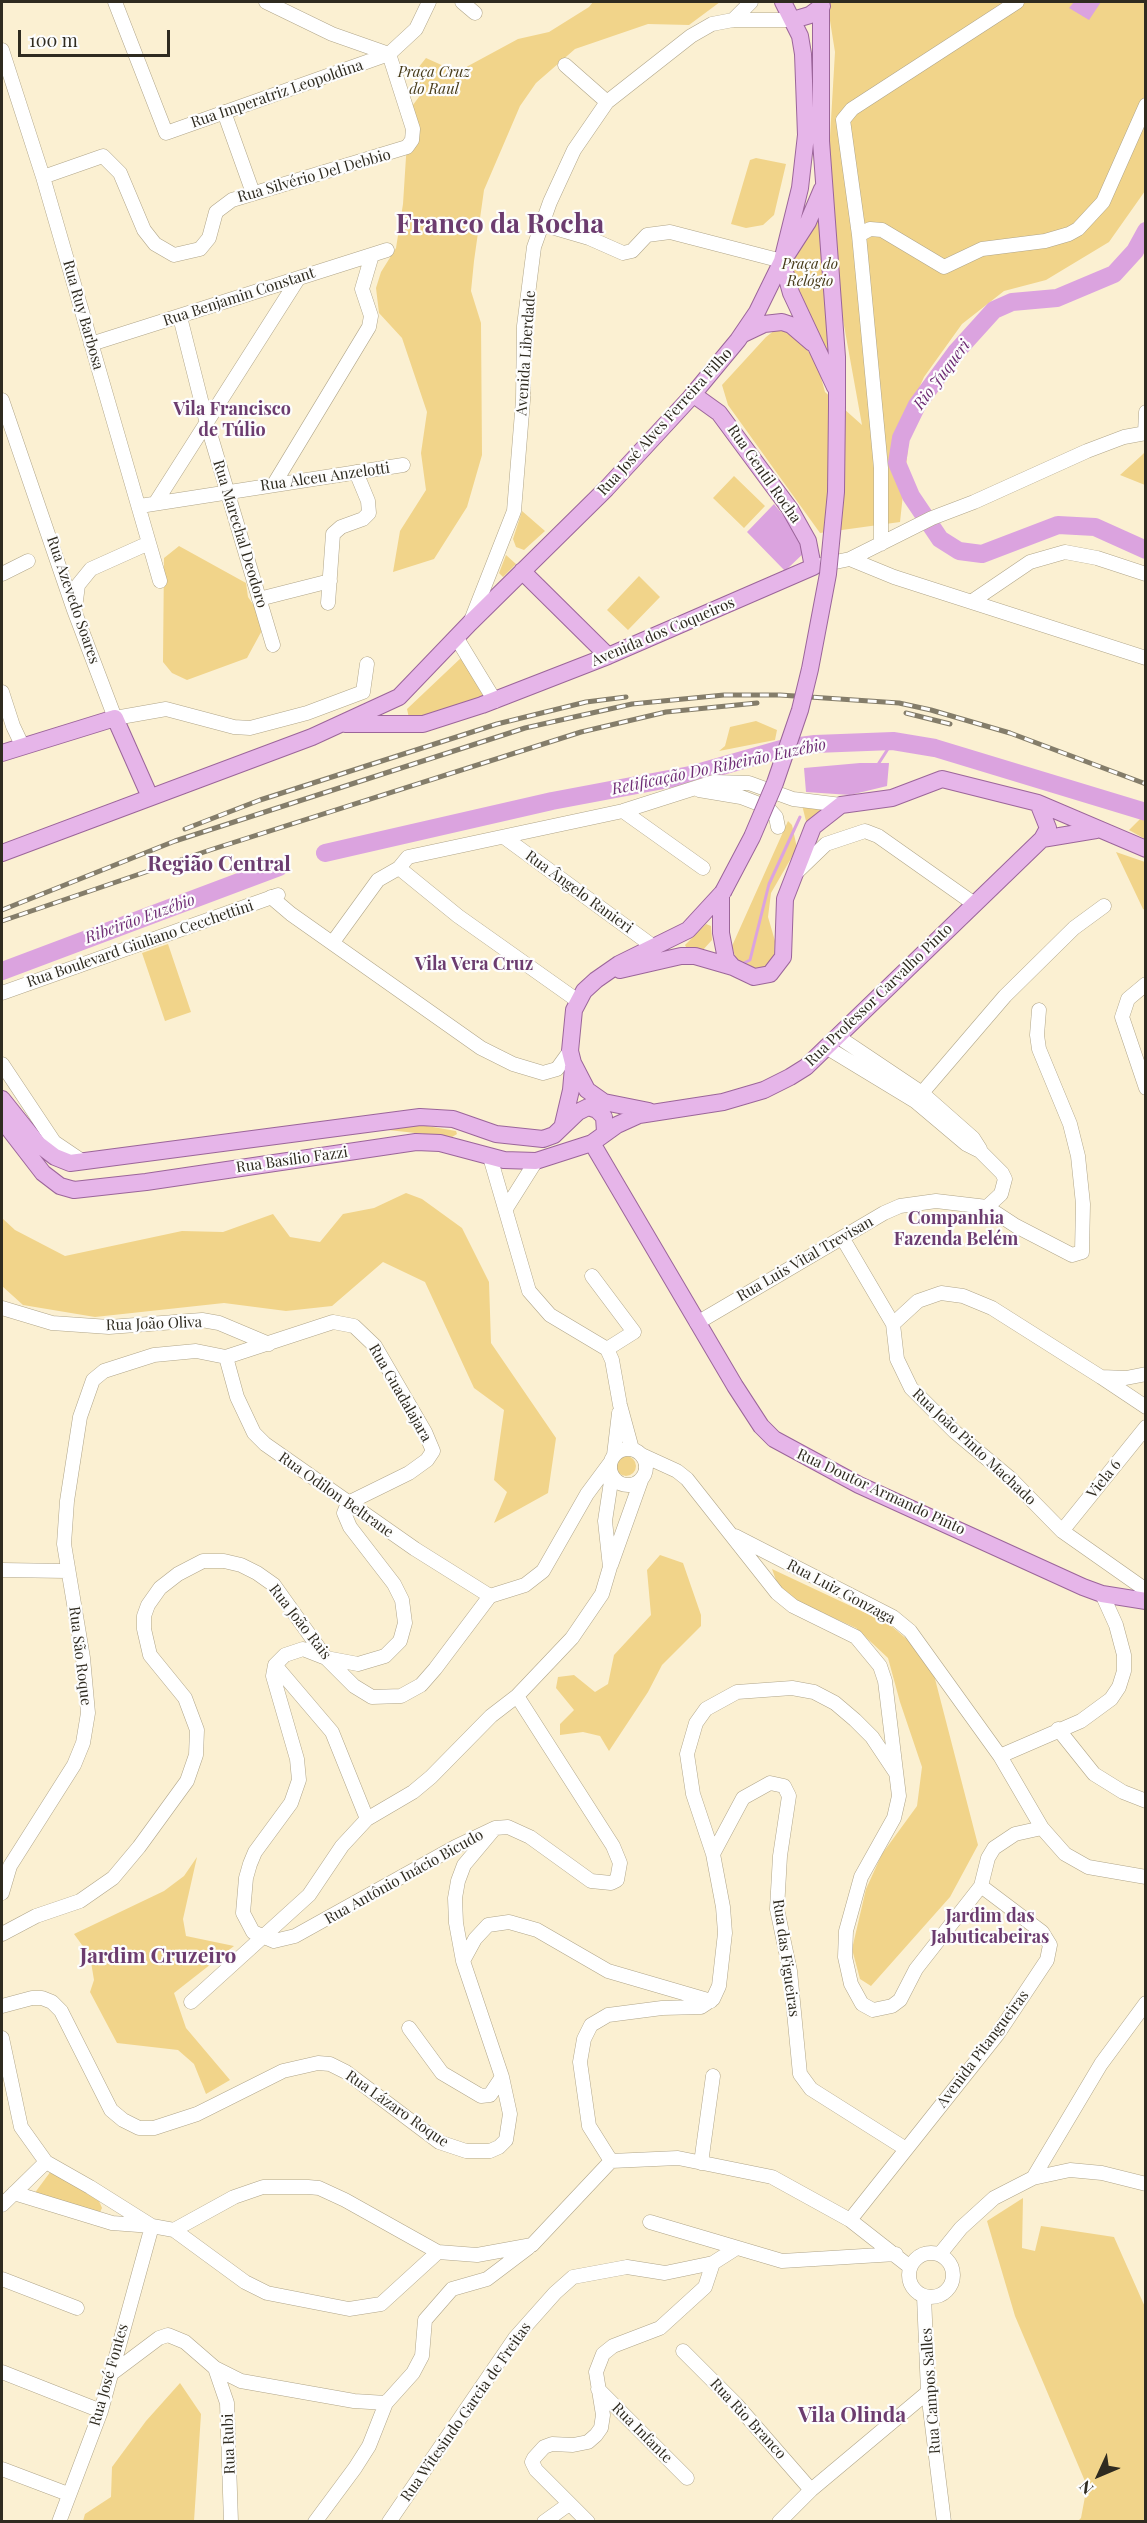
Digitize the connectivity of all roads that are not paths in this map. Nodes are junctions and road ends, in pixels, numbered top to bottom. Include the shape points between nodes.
1 (115, 2) edge
2 (266, 2) edge
3 (429, 2) edge
4 (462, 2) edge
5 (751, 2) edge
6 (783, 2) edge
7 (1017, 2) edge
8 (822, 4) edge
9 (285, 7) edge
10 (475, 13) dead end
11 (733, 20) junction
12 (793, 20) junction
13 (2, 50) edge
14 (388, 54) junction
15 (565, 65) dead end
16 (607, 102) junction
17 (1146, 105) edge
18 (224, 112) junction
19 (43, 177) junction
20 (823, 183) junction
21 (253, 193) junction
22 (541, 224) junction
23 (859, 235) junction
24 (387, 250) dead end
25 (372, 255) junction
26 (782, 261) junction
27 (298, 279) junction
28 (180, 317) junction
29 (742, 335) junction
30 (91, 344) junction
31 (816, 346) junction
32 (694, 395) junction
33 (837, 399) junction
34 (2, 400) edge
35 (1146, 412) edge
36 (206, 420) junction
37 (1145, 433) edge
38 (403, 465) dead end
39 (356, 472) junction
40 (274, 484) junction
41 (227, 491) junction
42 (156, 502) junction
43 (140, 506) junction
44 (149, 543) junction
45 (881, 544) junction
46 (850, 559) junction
47 (28, 561) dead end
48 (813, 567) junction
49 (522, 571) junction
50 (2, 574) edge
51 (1146, 574) edge
52 (160, 581) dead end
53 (330, 581) junction
54 (259, 599) junction
55 (971, 602) junction
56 (328, 603) dead end
57 (74, 610) junction
58 (470, 623) junction
59 (456, 637) junction
60 (273, 645) dead end
61 (608, 656) junction
62 (1146, 658) edge
63 (367, 664) dead end
64 (2, 692) edge
65 (393, 701) junction
66 (495, 701) junction
67 (115, 718) junction
68 (342, 724) junction
69 (405, 725) junction
70 (22, 745) junction
71 (2, 753) edge
72 (687, 790) junction
73 (150, 797) junction
74 (1038, 803) junction
75 (841, 805) junction
76 (623, 811) junction
77 (778, 827) dead end
78 (1096, 830) junction
79 (504, 837) junction
80 (1042, 839) junction
81 (1146, 849) edge
82 (2, 853) edge
83 (399, 868) junction
84 (703, 868) dead end
85 (795, 874) junction
86 (722, 894) junction
87 (973, 903) junction
88 (1104, 906) dead end
89 (333, 942) junction
90 (654, 947) junction
91 (733, 968) junction
92 (607, 972) junction
93 (1146, 984) edge
94 (2, 993) edge
95 (578, 1000) junction
96 (1040, 1010) dead end
97 (832, 1042) junction
98 (572, 1057) junction
99 (2, 1064) edge
100 (1146, 1088) edge
101 (918, 1097) junction
102 (2, 1099) edge
103 (652, 1112) junction
104 (2, 1120) edge
105 (563, 1125) junction
106 (475, 1126) junction
107 (496, 1134) junction
108 (598, 1138) junction
109 (469, 1150) junction
110 (138, 1154) junction
111 (490, 1157) junction
112 (109, 1159) junction
113 (536, 1161) junction
114 (84, 1162) junction
115 (146, 1182) junction
116 (119, 1186) junction
117 (507, 1207) junction
118 (987, 1207) junction
119 (843, 1239) junction
120 (592, 1276) dead end
121 (2, 1308) edge
122 (697, 1323) junction
123 (893, 1324) junction
124 (269, 1344) junction
125 (607, 1349) junction
126 (226, 1357) junction
127 (1146, 1374) edge
128 (1101, 1377) junction
129 (620, 1405) junction
130 (1146, 1407) edge
131 (1146, 1427) edge
132 (637, 1452) junction
133 (612, 1465) junction
134 (672, 1468) junction
135 (643, 1477) junction
136 (348, 1503) junction
137 (1062, 1531) junction
138 (730, 1533) junction
139 (610, 1567) junction
140 (2, 1570) edge
141 (67, 1571) junction
142 (1146, 1590) edge
143 (1102, 1594) junction
144 (490, 1596) junction
145 (1146, 1601) edge
146 (326, 1658) junction
147 (275, 1665) junction
148 (516, 1696) junction
149 (1058, 1730) junction
150 (1000, 1756) junction
151 (896, 1773) junction
152 (1146, 1801) edge
153 (367, 1819) junction
154 (495, 1828) junction
155 (1042, 1828) junction
156 (713, 1854) junction
157 (1146, 1877) edge
158 (981, 1886) junction
159 (2, 1893) edge
160 (2, 1934) edge
161 (260, 1937) junction
162 (463, 1960) junction
163 (711, 2001) junction
164 (191, 2002) dead end
165 (1146, 2003) edge
166 (2, 2006) edge
167 (1139, 2025) edge
168 (409, 2028) dead end
169 (2, 2048) edge
170 (713, 2076) dead end
171 (502, 2077) junction
172 (906, 2149) junction
173 (611, 2161) junction
174 (46, 2163) junction
175 (701, 2163) junction
176 (1033, 2178) junction
177 (1146, 2184) edge
178 (14, 2193) junction
179 (2, 2205) edge
180 (850, 2220) junction
181 (650, 2222) dead end
182 (152, 2226) junction
183 (174, 2230) junction
184 (532, 2245) junction
185 (735, 2249) junction
186 (438, 2252) junction
187 (896, 2254) junction
188 (940, 2254) junction
189 (713, 2264) junction
190 (910, 2267) junction
191 (2, 2278) edge
192 (924, 2296) junction
193 (77, 2308) dead end
194 (683, 2351) dead end
195 (215, 2368) junction
196 (2, 2372) edge
197 (111, 2374) junction
198 (596, 2387) junction
199 (928, 2392) junction
200 (386, 2403) junction
201 (101, 2411) junction
202 (2, 2469) edge
203 (687, 2478) dead end
204 (811, 2490) junction
205 (68, 2494) junction
206 (569, 2504) junction
207 (59, 2522) edge
208 (231, 2522) edge
209 (315, 2522) edge
210 (389, 2522) edge
211 (544, 2522) edge
212 (588, 2522) edge
213 (779, 2522) edge
214 (944, 2522) edge

1 - 18 street, Rua Imperatriz Leopoldina via 166,133
2 - 9 street
3 - 14 street via 416,29
4 - 10 street
5 - 11 street, Avenida Liberdade
6 - 12 main road, Rua José Alves Ferreira Filho
7 - 23 street via 852,109 843,120
8 - 12 main road via 810,15
8 - 20 main road
9 - 14 street via 332,34
11 - 12 street, Avenida Liberdade
11 - 16 street, Avenida Liberdade via 712,24 691,36
12 - 26 main road, Rua José Alves Ferreira Filho via 803,54 806,135 800,189
13 - 19 street, Rua Ruy Barbosa
14 - 18 street, Rua Imperatriz Leopoldina
14 - 21 street, Rua Silvério Del Debbio via 413,129 407,147
15 - 16 street
16 - 22 street, Avenida Liberdade via 574,150
17 - 23 street via 1103,202 1069,234 982,249 944,267 882,230 870,229
18 - 21 street
19 - 21 street, Rua Silvério Del Debbio via 103,156 120,173 144,230 155,244 174,255 200,249 209,238 213,217 220,208
19 - 30 street, Rua Ruy Barbosa
20 - 26 main road via 808,222
20 - 33 main road
22 - 26 street via 623,253 648,235 670,232
22 - 58 street, Avenida Liberdade via 534,247 524,326 514,511
23 - 45 street via 881,468
24 - 25 street, Rua Benjamin Constant
25 - 27 street, Rua Benjamin Constant
25 - 40 street via 362,290 371,316 369,327
26 - 29 main road, Rua José Alves Ferreira Filho
26 - 31 main road via 791,293
27 - 28 street, Rua Benjamin Constant
27 - 36 street
28 - 30 street, Rua Benjamin Constant
28 - 36 street, Rua Marechal Deodoro
29 - 31 main road via 764,324 782,322
29 - 32 main road, Rua José Alves Ferreira Filho
30 - 43 street, Rua Ruy Barbosa
31 - 33 main road
32 - 48 main road, Rua Gentil Rocha via 719,413 790,509 808,541
32 - 49 main road, Rua José Alves Ferreira Filho
33 - 86 main road, bridge via 836,492 828,574 810,669 775,783
34 - 57 street, Rua Azevedo Soares
35 - 37 street
36 - 41 street, Rua Marechal Deodoro
36 - 42 street
37 - 45 street, Avenida dos Coqueiros via 1087,451
38 - 39 street, Rua Alceu Anzelotti
39 - 40 street, Rua Alceu Anzelotti
39 - 53 street via 369,513 333,534
40 - 41 street, Rua Alceu Anzelotti
41 - 42 street, Rua Alceu Anzelotti
41 - 54 street, Rua Marechal Deodoro
42 - 43 street, Rua Alceu Anzelotti
43 - 44 street, Rua Ruy Barbosa
44 - 52 street, Rua Ruy Barbosa
44 - 57 street via 91,569 78,585
45 - 46 street, Avenida dos Coqueiros
46 - 48 street, Avenida dos Coqueiros
46 - 55 street
47 - 50 street
48 - 61 main road, Avenida dos Coqueiros
49 - 58 main road, Rua José Alves Ferreira Filho
49 - 61 main road
51 - 55 street via 1065,552 1030,562
53 - 54 street
53 - 56 street
54 - 60 street, Rua Marechal Deodoro
55 - 62 street
57 - 67 street, Rua Azevedo Soares
58 - 59 main road, Rua José Alves Ferreira Filho
59 - 65 main road, Rua José Alves Ferreira Filho
59 - 66 street
61 - 66 main road, Avenida dos Coqueiros
63 - 67 street via 363,692 250,729 166,709
64 - 70 street
65 - 68 main road, Rua José Alves Ferreira Filho
65 - 69 main road via 395,714
66 - 69 main road, Avenida dos Coqueiros via 440,719
67 - 70 main road
67 - 73 main road, Rua Azevedo Soares
68 - 69 main road, Avenida dos Coqueiros
68 - 73 main road, Rua José Alves Ferreira Filho
70 - 71 main road
72 - 75 street via 735,781 793,799
72 - 76 street
72 - 77 street via 716,791 754,801 774,813
73 - 82 main road, Rua José Alves Ferreira Filho
74 - 75 main road via 942,779 892,798
74 - 78 main road
74 - 80 main road via 1048,828
75 - 85 main road via 809,833
76 - 79 street
76 - 84 street
78 - 80 main road
78 - 81 main road
79 - 83 street via 408,857
79 - 90 street, Rua Ângelo Ranieri
80 - 87 main road, Rua Professor Carvalho Pinto
83 - 89 street via 378,880
83 - 95 street via 458,916
85 - 87 street via 826,844 865,831 878,836
85 - 91 main road via 784,908 785,949 780,964 762,977
86 - 90 main road via 688,930
86 - 91 main road via 722,945
87 - 97 main road, Rua Professor Carvalho Pinto
88 - 101 street via 1074,928 1005,996
89 - 94 street, Rua Boulevard Giuliano Cecchettini via 275,896
89 - 98 street via 481,1048 513,1064 548,1073
90 - 92 main road
91 - 92 main road via 695,956 681,956
92 - 95 main road
93 - 100 street via 1128,999 1122,1017
95 - 98 main road via 572,1019
96 - 118 street via 1039,1049 1070,1125 1078,1156 1082,1252 1072,1255
97 - 101 street
97 - 103 main road, Rua Professor Carvalho Pinto via 806,1067 764,1090 723,1102
98 - 103 main road via 586,1090 599,1100
98 - 105 main road via 572,1090
99 - 114 street via 54,1142
101 - 118 street via 966,1144 997,1166 1005,1179 1001,1194
102 - 114 main road, Rua Basílio Fazzi via 38,1144 64,1161
103 - 108 main road, Rua Professor Carvalho Pinto via 630,1118
104 - 116 main road, Rua Basílio Fazzi via 36,1166 60,1186 74,1190
105 - 107 main road, Rua Basílio Fazzi via 543,1139
105 - 108 main road, Rua Basílio Fazzi via 584,1108 593,1107 604,1117
106 - 107 main road, Rua Basílio Fazzi
106 - 109 main road via 477,1138
106 - 110 main road, Rua Basílio Fazzi via 442,1118 408,1117
107 - 111 main road
108 - 113 main road, Rua Basílio Fazzi
108 - 122 main road, Rua Doutor Armando Pinto
109 - 111 main road, Rua Basílio Fazzi
109 - 115 main road, Rua Basílio Fazzi via 440,1143 388,1144
110 - 112 main road, Rua Basílio Fazzi
110 - 115 main road via 133,1167
111 - 113 main road, Rua Basílio Fazzi
111 - 117 street
112 - 114 main road, Rua Basílio Fazzi
112 - 116 main road via 121,1172
113 - 117 street
115 - 116 main road, Rua Basílio Fazzi
117 - 125 street via 522,1272 537,1302 570,1329
118 - 119 street, Rua Luis Vital Trevisan via 951,1201 900,1206
119 - 122 street, Rua Luis Vital Trevisan
119 - 123 street
120 - 125 street via 634,1332
121 - 124 street, Rua João Oliva via 52,1323 109,1327 202,1320
122 - 143 main road, Rua Doutor Armando Pinto via 761,1426 774,1439 859,1485
123 - 128 street via 918,1301 941,1293 963,1296 992,1308
123 - 137 street, Rua João Pinto Machado via 897,1359 911,1388
124 - 126 street, Rua Guadalajara
124 - 136 street, Rua Guadalajara via 333,1322 354,1326 375,1346 425,1432 432,1451 420,1466
125 - 129 street
126 - 136 street, Rua Odilon Beltrane via 237,1397 254,1433
126 - 141 street, Rua Guadalajara via 196,1351 154,1355 104,1371 93,1380 80,1417 67,1501
127 - 128 street
128 - 130 street
129 - 132 street
129 - 133 street
131 - 137 street, Viela 6
132 - 133 street via 621,1450
132 - 134 street
132 - 135 street via 646,1466
133 - 135 street via 627,1485
133 - 139 street via 605,1521
133 - 144 street via 587,1494 543,1571 519,1587
134 - 135 street
134 - 138 street via 687,1479
135 - 139 street
136 - 144 street, Rua Odilon Beltrane
136 - 146 street via 344,1513 394,1584 402,1600 405,1623 400,1641 385,1656 358,1664
137 - 142 street, Rua João Pinto Machado
138 - 150 street, Rua Luiz Gonzaga via 893,1617 910,1631
138 - 151 street via 777,1593 793,1606 856,1637 872,1653 885,1681
139 - 148 street via 591,1614
140 - 141 street
141 - 159 street, Rua São Roque via 83,1658 88,1713 83,1743 74,1765 10,1866
143 - 145 main road, Rua Doutor Armando Pinto
143 - 149 street via 1124,1655 1119,1687 1098,1710
144 - 146 street, Rua João Rais via 421,1685 401,1696 372,1697 354,1686
146 - 147 street via 295,1650
146 - 160 street, Rua João Rais via 274,1585 241,1565 203,1562 160,1588 144,1616 145,1643 157,1666 185,1698 197,1730 196,1755 187,1781 112,1878 80,1901 36,1916
147 - 153 street via 332,1732
147 - 161 street via 273,1676 297,1759 299,1780 291,1803 255,1852 246,1878 243,1913 246,1923
148 - 153 street via 413,1792
148 - 154 street, Rua Antônio Inácio Bicudo via 613,1846 620,1876 611,1883 591,1881 530,1837 508,1827
149 - 150 street
149 - 152 street via 1094,1774
150 - 155 street, Rua Luiz Gonzaga
151 - 156 street via 872,1737 855,1720 814,1692 760,1689 720,1699 696,1723 687,1754 693,1794
151 - 158 street via 897,1808 861,1877 846,1931 845,1957 851,1984 862,2004 873,2010 892,2006
153 - 161 street via 348,1838 309,1895
154 - 161 street, Rua Antônio Inácio Bicudo via 296,1936 274,1941
154 - 162 street, Rua Lázaro Roque via 464,1865 458,1881 456,1923
155 - 157 street, Rua Luiz Gonzaga via 1065,1854 1088,1867
155 - 158 street via 1015,1833 994,1848
156 - 163 street via 725,1933 719,1986
156 - 172 street, Rua das Figueiras via 743,1798 770,1783 784,1786 789,1796 777,1910 790,1971 800,2074 811,2088
158 - 172 street, Avenida Pitangueiras via 1042,1932 1050,1946 1047,1960 997,2035
161 - 164 street
162 - 163 street via 488,1925 509,1922 537,1930 608,1971
162 - 171 street, Rua Lázaro Roque
163 - 173 street via 693,2009 662,2008 608,2015 591,2025 580,2062 589,2126
165 - 167 street
166 - 171 street, Rua Lázaro Roque via 32,1998 52,2002 61,2011 111,2110 139,2128 154,2128 197,2114 283,2071 318,2063 346,2072 439,2142 465,2151 490,2151 506,2140 509,2130 510,2114
167 - 176 street via 1101,2064
168 - 171 street via 442,2073 481,2096 490,2096
169 - 174 street via 21,2127
170 - 175 street
172 - 180 street, Avenida Pitangueiras
173 - 175 street via 678,2158
173 - 184 street
174 - 178 street
174 - 182 street
175 - 180 street via 772,2177
176 - 177 street via 1070,2170
176 - 188 street via 994,2198
178 - 179 street
178 - 182 street via 112,2223
180 - 187 street
181 - 185 street
182 - 183 street
182 - 197 street, Rua José Fontes
183 - 186 street via 263,2187 320,2188
183 - 186 street via 245,2282 267,2293 349,2309 381,2304
184 - 186 street via 477,2254
184 - 200 street via 487,2279 452,2289 425,2320 422,2356 413,2373
185 - 187 street via 782,2261
185 - 189 street
187 - 190 street
188 - 190 street via 919,2256
188 - 192 street via 951,2264 954,2279 939,2296
189 - 198 street via 705,2287 660,2328 613,2346 603,2354 596,2372
189 - 210 street, Rua Witesindo Garcia de Freitas via 665,2273 627,2267 573,2277 515,2338
190 - 192 street via 913,2288
191 - 193 street
192 - 199 street, Rua Campos Salles
194 - 204 street, Rua Rio Branco via 736,2404
195 - 197 street via 185,2342 168,2335 159,2337
195 - 200 street via 261,2386
195 - 208 street, Rua Rubi via 227,2403
196 - 201 street
197 - 201 street, Rua José Fontes
198 - 203 street, Rua Infante
198 - 206 street via 603,2415 596,2435 588,2442 544,2447 532,2462
199 - 204 street
199 - 214 street, Rua Campos Salles
200 - 209 street via 360,2460
201 - 205 street, Rua José Fontes
202 - 205 street
204 - 213 street
205 - 207 street, Rua José Fontes
206 - 211 street
206 - 212 street

